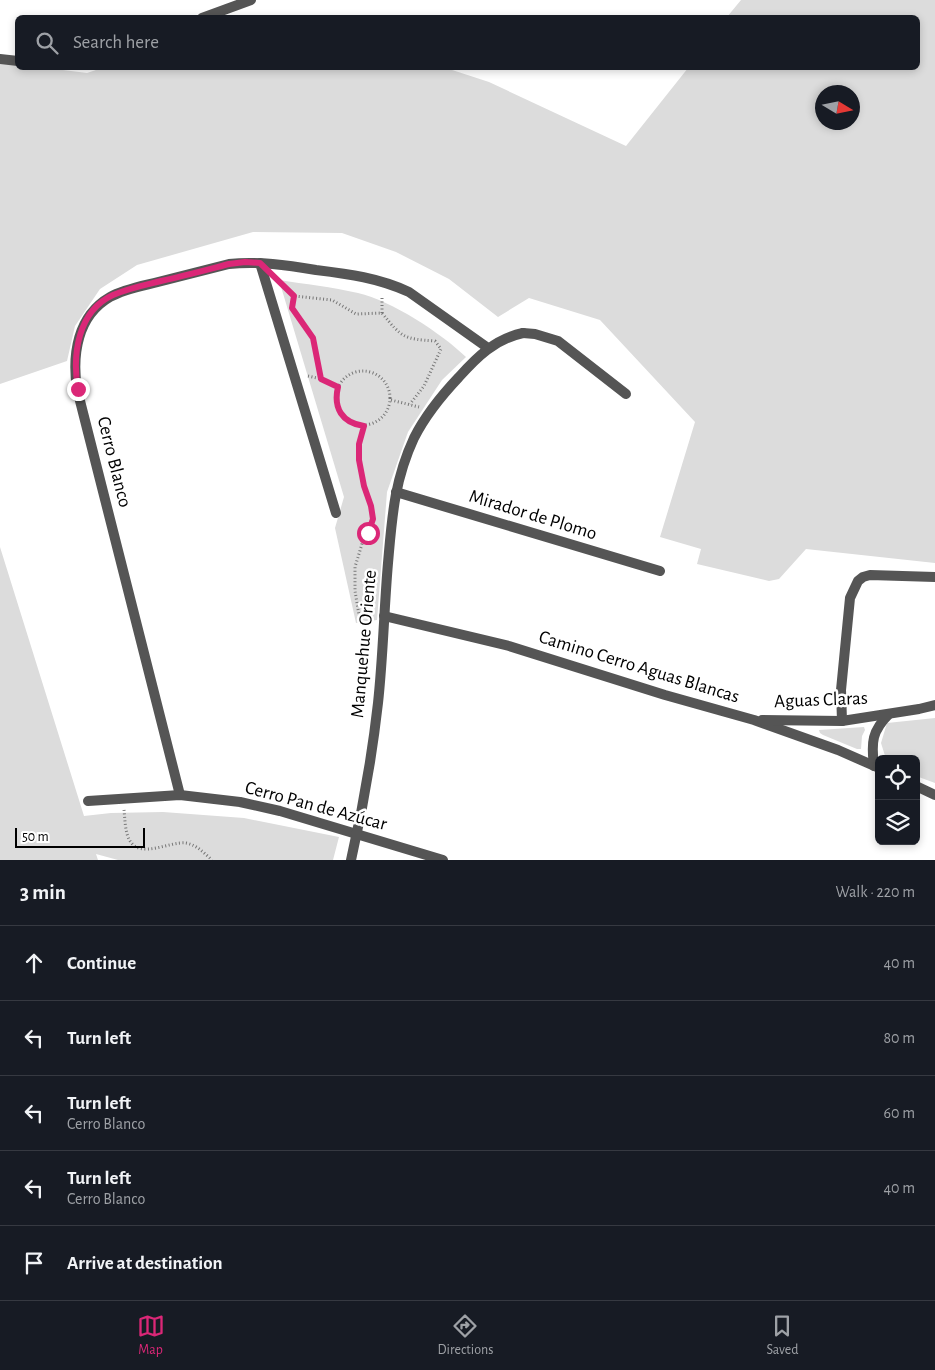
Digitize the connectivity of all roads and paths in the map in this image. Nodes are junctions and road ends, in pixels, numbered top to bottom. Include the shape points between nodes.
1 (251, 0) edge
2 (210, 15) edge
3 (0, 59) edge
4 (15, 61) edge
5 (260, 263) junction
6 (294, 296) junction
7 (488, 348) junction
8 (292, 373) junction
9 (321, 379) junction
10 (338, 387) junction
11 (626, 394) dead end
12 (391, 400) junction
13 (410, 404) junction
14 (432, 410) junction
15 (364, 426) junction
16 (396, 492) junction
17 (336, 513) dead end
18 (660, 571) dead end
19 (935, 577) edge
20 (384, 616) junction
21 (935, 705) edge
22 (889, 714) junction
23 (754, 720) junction
24 (842, 721) junction
25 (875, 758) edge
26 (875, 767) edge
27 (920, 788) edge
28 (180, 795) junction
29 (935, 795) edge
30 (122, 799) junction
31 (88, 802) dead end
32 (357, 835) junction
33 (212, 860) edge
34 (351, 860) edge
35 (443, 860) edge

1 - 2 street
3 - 4 street
5 - 6 path
5 - 7 street, Cerro Blanco via 365,276 390,283 409,292
5 - 8 street
5 - 28 street, Cerro Blanco via 229,264 111,296 91,312 80,334 74,361 78,389
6 - 9 path via 292,308 313,338
6 - 13 path via 332,300 356,314 382,313 404,337 435,342 441,349 424,386
7 - 11 street, Manquehue Oriente via 523,333 558,341
7 - 14 street, Manquehue Oriente
8 - 9 path
8 - 17 street
9 - 10 path
10 - 12 path via 352,373 370,371 386,382
10 - 15 path via 336,404 339,412 345,419
12 - 13 path
12 - 15 path via 385,415 374,424
13 - 14 path
14 - 16 street, Manquehue Oriente via 415,436
15 - 20 path via 359,460 373,519 356,567 355,591 359,615
16 - 18 street, Mirador de Plomo
16 - 20 street, Manquehue Oriente
19 - 24 street via 870,576 863,577 853,588 841,690
20 - 23 street, Camino Cerro Aguas Blancas via 509,646
20 - 32 street, Manquehue Oriente via 378,703
21 - 22 street, Aguas Claras
22 - 24 street, Aguas Claras
22 - 25 street, Aguas Claras via 873,739
23 - 24 street, Aguas Claras
23 - 26 street, Camino Cerro Aguas Blancas
27 - 29 street
28 - 30 street, Cerro Pan de Azúcar
28 - 32 street, Cerro Pan de Azúcar via 263,806
30 - 31 street, Cerro Pan de Azúcar
30 - 33 path via 130,840 134,845 153,850 186,843
32 - 34 street, Manquehue Oriente
32 - 35 street, Cerro Pan de Azúcar

